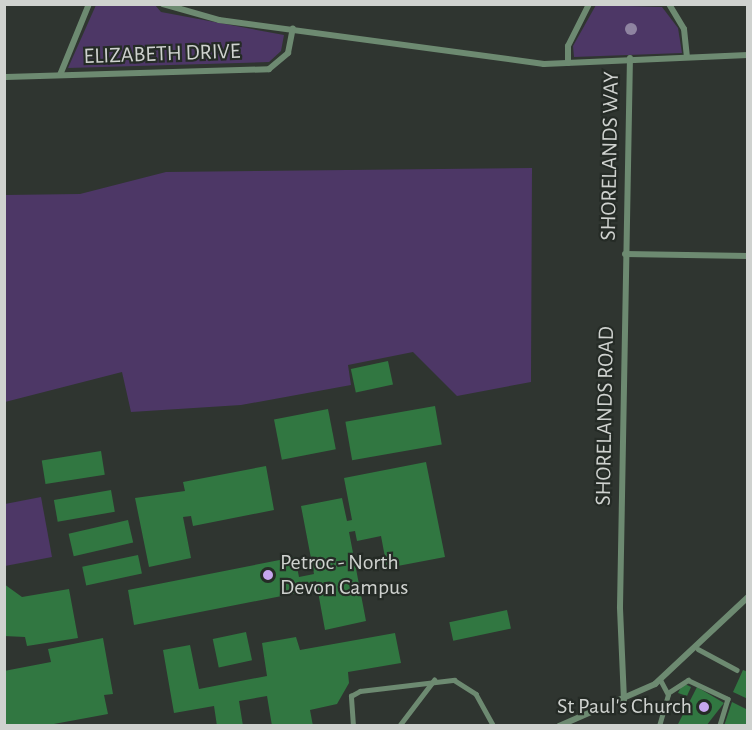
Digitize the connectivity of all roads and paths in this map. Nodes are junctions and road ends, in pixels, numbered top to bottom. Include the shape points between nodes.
1 (89, 4) edge
2 (163, 4) edge
3 (589, 4) edge
4 (669, 4) edge
5 (293, 28) junction
6 (747, 55) edge
7 (687, 57) junction
8 (630, 58) junction
9 (567, 63) junction
10 (60, 75) junction
11 (6, 78) dead end
12 (626, 254) junction
13 (747, 256) edge
14 (747, 597) edge
15 (698, 648) junction
16 (737, 670) dead end
17 (434, 680) junction
18 (660, 680) junction
19 (668, 693) junction
20 (624, 700) junction
21 (353, 726) edge
22 (399, 726) edge
23 (494, 726) edge
24 (559, 726) edge
25 (658, 726) edge
26 (720, 726) edge

1 - 10 street
2 - 5 street, ELIZABETH DRIVE via 219,20
3 - 9 street via 568,46
4 - 7 street via 684,29
5 - 9 street, ELIZABETH DRIVE
5 - 10 street, ELIZABETH DRIVE via 288,53 269,69
6 - 7 street, ELIZABETH DRIVE
7 - 8 street, ELIZABETH DRIVE
8 - 9 street, ELIZABETH DRIVE
8 - 12 street, SHORELANDS WAY
10 - 11 street, ELIZABETH DRIVE
12 - 13 street
12 - 20 street, SHORELANDS ROAD via 620,640
14 - 15 street
15 - 16 lane
15 - 18 street
17 - 21 lane via 351,696
17 - 22 lane
17 - 23 lane via 467,687
18 - 19 lane
18 - 20 street
19 - 25 lane
19 - 26 lane via 688,680 728,699
20 - 24 street

